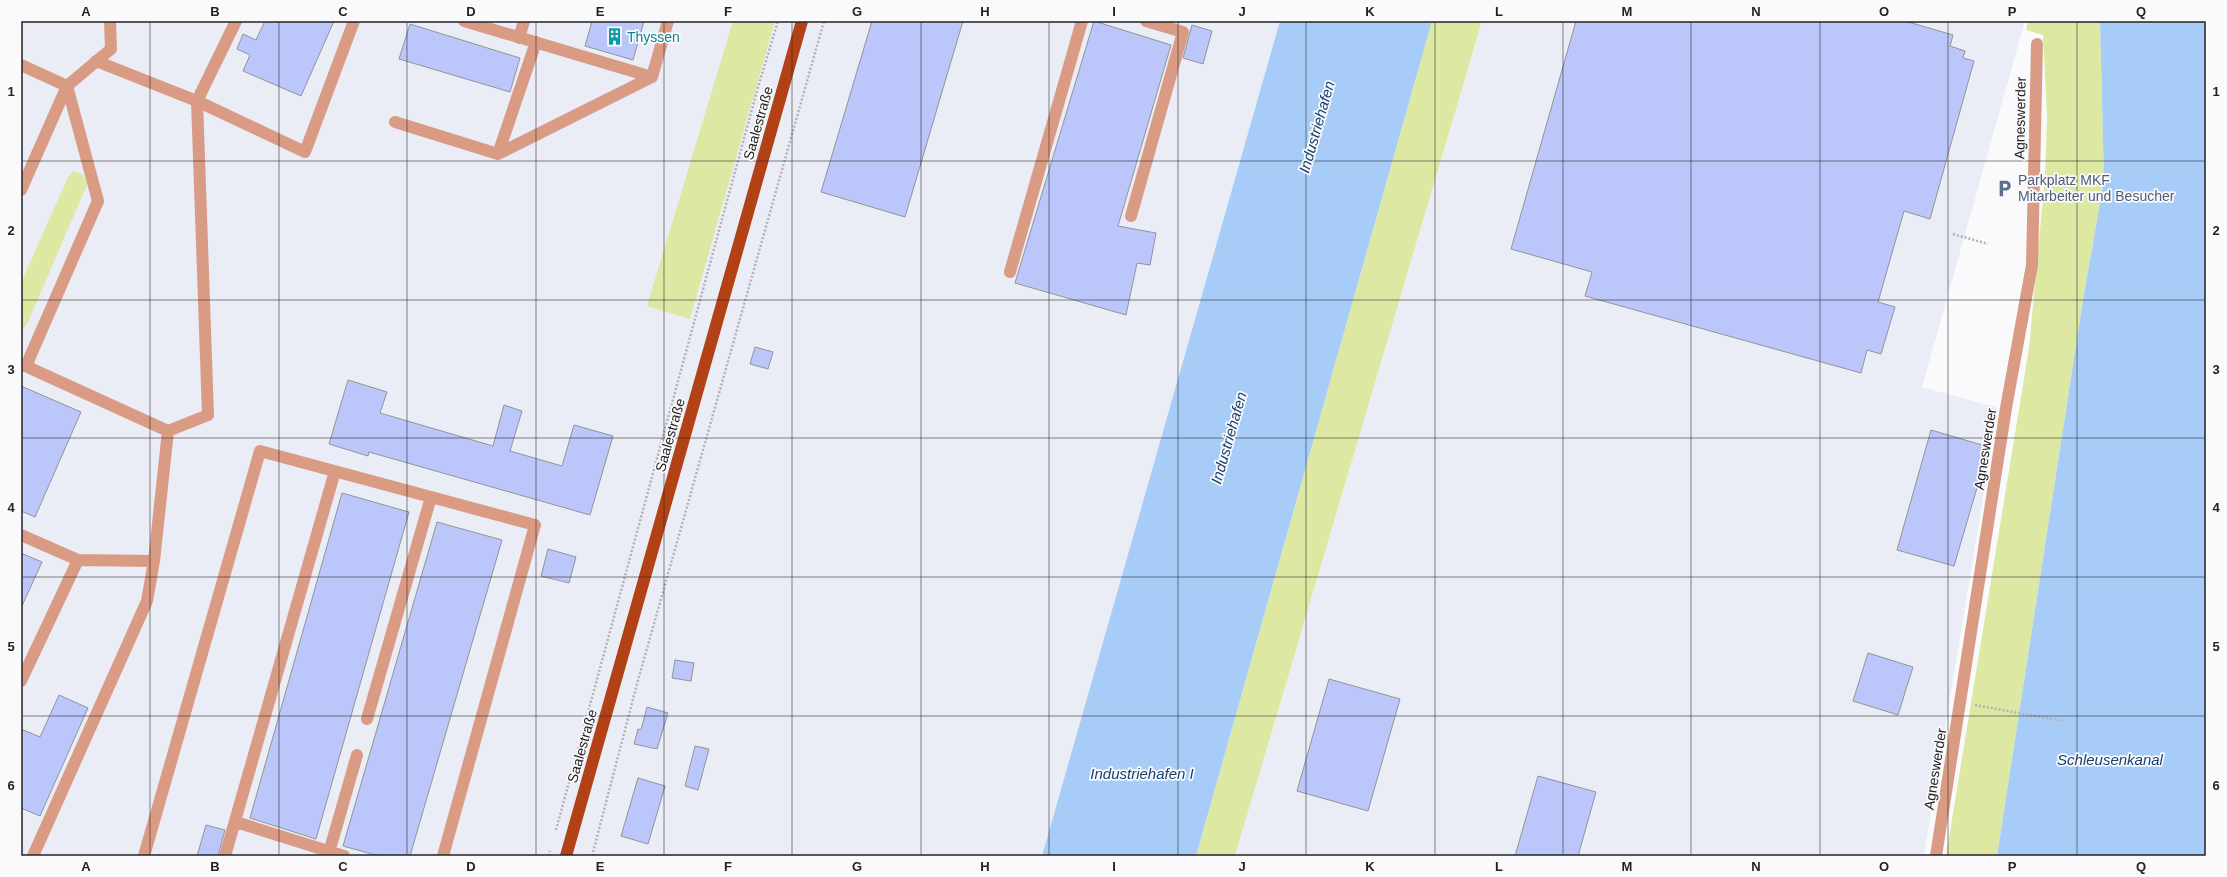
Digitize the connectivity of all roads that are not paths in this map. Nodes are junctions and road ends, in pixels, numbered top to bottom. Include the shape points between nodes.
1 (110, 21) edge
2 (236, 21) edge
3 (354, 21) edge
4 (464, 21) edge
5 (524, 21) edge
6 (668, 21) edge
7 (802, 21) edge
8 (1082, 21) edge
9 (1146, 21) edge
10 (519, 38) junction
11 (536, 42) junction
12 (2037, 44) dead end
13 (96, 61) junction
14 (21, 65) edge
15 (652, 77) junction
16 (67, 86) junction
17 (197, 101) junction
18 (395, 122) dead end
19 (498, 154) junction
20 (21, 190) edge
21 (1131, 216) dead end
22 (1010, 272) dead end
23 (23, 365) edge
24 (168, 431) junction
25 (334, 471) junction
26 (431, 497) junction
27 (21, 535) edge
28 (78, 560) junction
29 (154, 561) junction
30 (21, 681) edge
31 (367, 719) dead end
32 (358, 755) dead end
33 (236, 822) junction
34 (329, 854) edge
35 (33, 856) edge
36 (144, 856) edge
37 (225, 856) edge
38 (344, 856) edge
39 (443, 856) edge
40 (566, 856) edge
41 (1936, 856) edge

1 - 13 lane via 111,49
2 - 17 lane
3 - 17 lane via 305,152
4 - 10 lane
5 - 10 lane
6 - 15 lane
7 - 40 main road, Saalestraße
8 - 22 lane
9 - 21 lane via 1183,32
10 - 11 lane
11 - 15 lane
11 - 19 lane
12 - 41 lane, Agneswerder via 2032,265 2006,408
13 - 16 lane
13 - 17 lane
14 - 16 lane
15 - 19 lane
16 - 20 lane
16 - 23 lane via 98,201
17 - 24 lane via 208,415
18 - 19 lane
23 - 24 lane
24 - 29 lane
25 - 26 lane
25 - 33 lane
25 - 36 lane via 260,450
26 - 31 lane
26 - 39 lane via 535,525
27 - 28 lane
28 - 29 lane
28 - 30 lane
29 - 35 lane via 147,601
32 - 34 lane
33 - 34 lane
33 - 37 lane
34 - 38 lane

